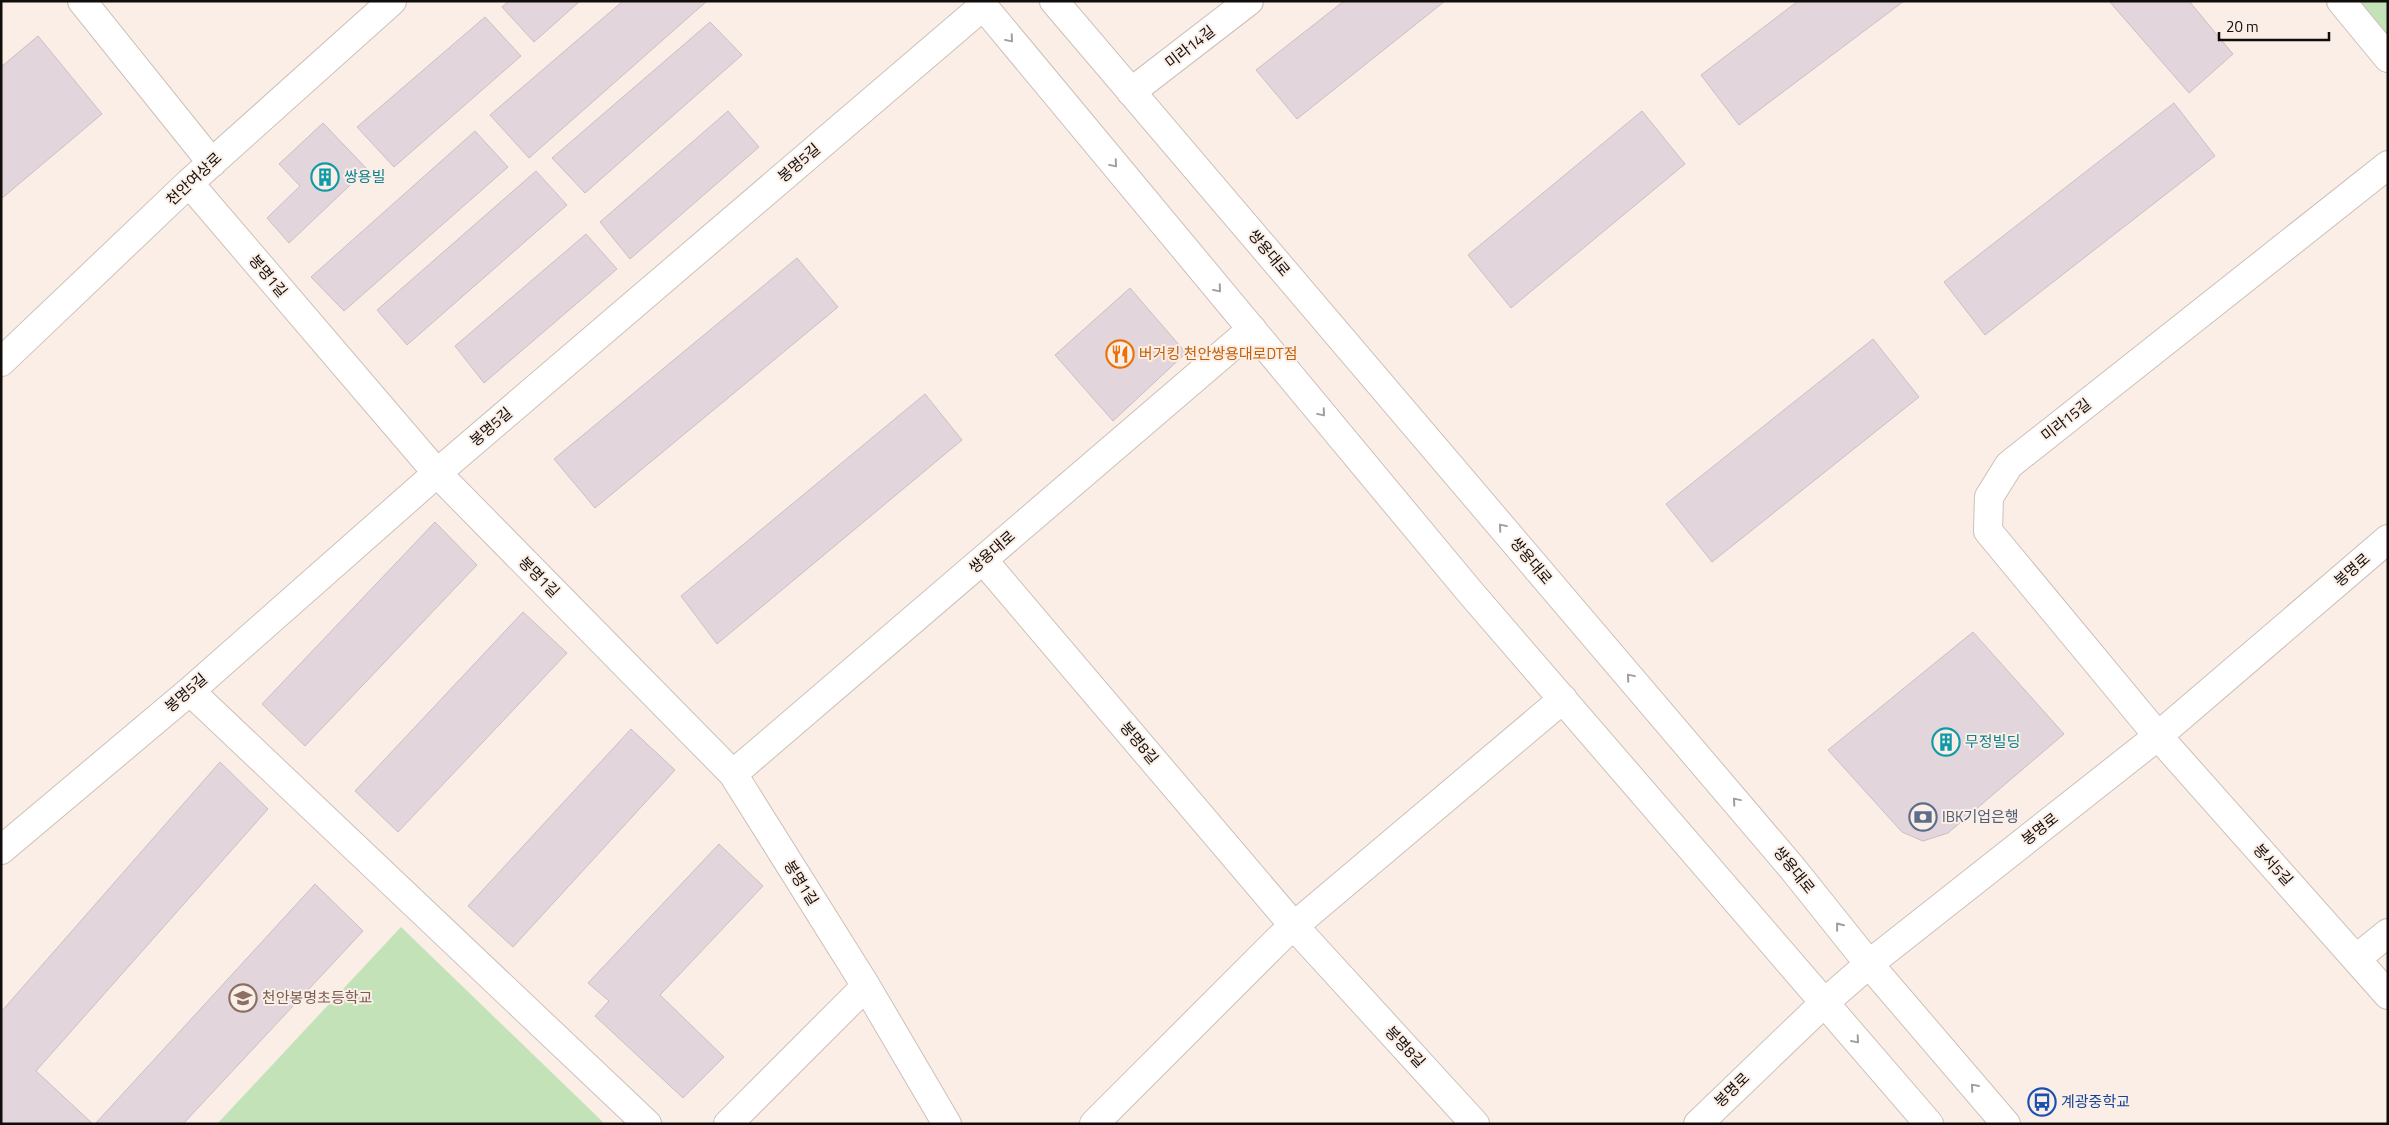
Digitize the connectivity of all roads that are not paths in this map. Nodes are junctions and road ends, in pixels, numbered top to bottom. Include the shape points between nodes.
1 (82, 1) edge
2 (392, 1) edge
3 (1054, 1) edge
4 (1249, 1) edge
5 (2341, 1) edge
6 (981, 4) edge
7 (2388, 58) edge
8 (1131, 92) junction
9 (212, 163) junction
10 (2388, 165) edge
11 (189, 183) junction
12 (1252, 329) junction
13 (1, 362) edge
14 (436, 473) junction
15 (2388, 539) edge
16 (984, 560) junction
17 (190, 691) junction
18 (1563, 699) junction
19 (2158, 736) junction
20 (732, 774) junction
21 (1, 850) edge
22 (1294, 926) junction
23 (2388, 933) edge
24 (2357, 958) junction
25 (1869, 964) junction
26 (866, 986) junction
27 (2388, 995) edge
28 (1824, 1003) junction
29 (647, 1124) edge
30 (728, 1124) edge
31 (947, 1124) edge
32 (1094, 1124) edge
33 (1475, 1124) edge
34 (1698, 1124) edge
35 (1929, 1124) edge
36 (2006, 1124) edge

1 - 9 street
2 - 9 street, 천안여상로
3 - 8 street, 쌍용대로
4 - 8 street, 미라14길
5 - 7 street
6 -> 12 street
6 - 14 street, 봉명5길
25 -> 8 street, 쌍용대로 via 1793,868
9 - 11 street, 천안여상로
10 - 19 street, 미라15길 via 2009,465 1989,497 1988,531
11 - 13 street, 천안여상로
11 - 14 street, 봉명1길
12 - 16 street, 쌍용대로
12 -> 18 street
14 - 17 street, 봉명5길
14 - 20 street, 봉명1길
15 - 19 street, 봉명로
16 - 20 street, 쌍용대로
16 - 22 street, 봉명8길
17 - 21 street, 봉명5길
17 - 29 street
18 - 22 street
18 - 28 street
19 - 24 street, 봉서5길
19 - 25 street, 봉명로
20 - 26 street, 봉명1길
22 - 32 street
22 - 33 street, 봉명8길
23 - 24 street
24 - 27 street, 봉서5길
25 - 28 street, 봉명로
36 -> 25 street, 쌍용대로
26 - 30 street
26 - 31 street, 봉명1길
28 - 34 street, 봉명로
28 -> 35 street

